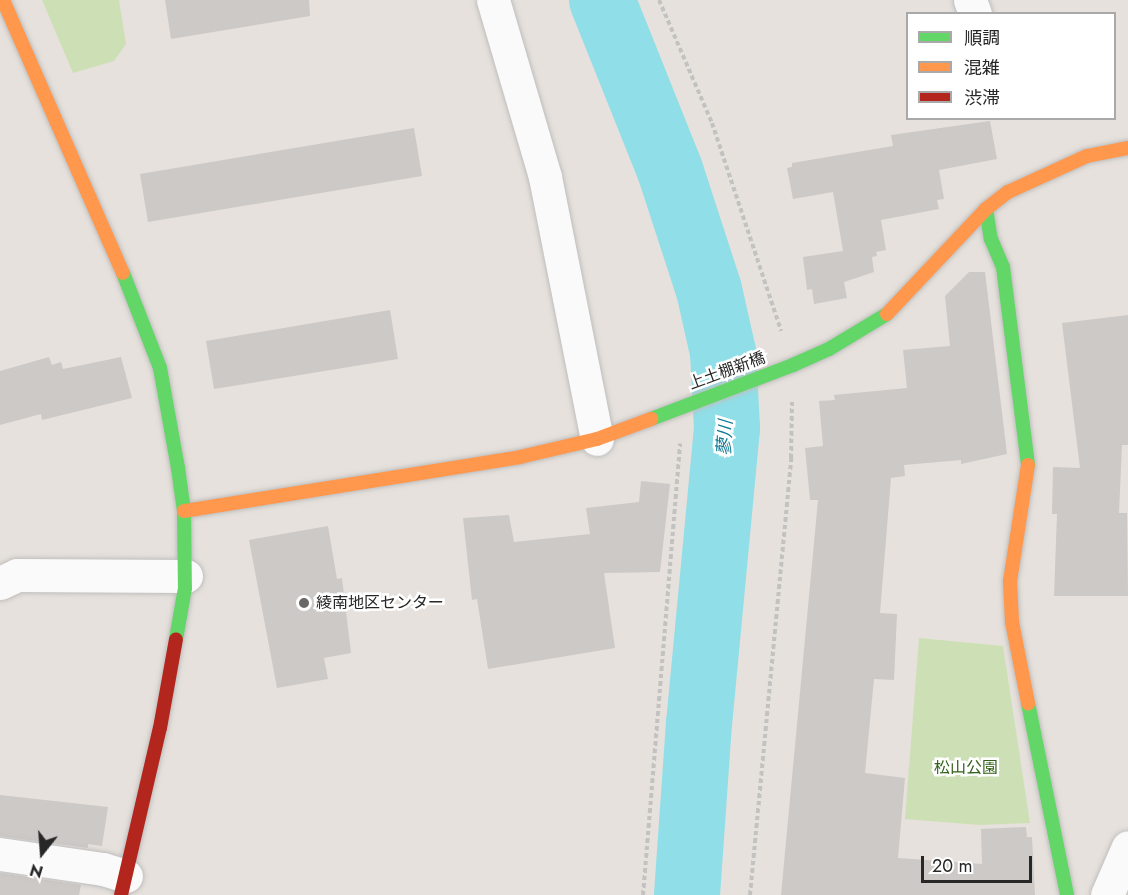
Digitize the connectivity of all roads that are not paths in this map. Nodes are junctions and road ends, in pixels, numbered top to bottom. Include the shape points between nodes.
1 (3, 0) edge
2 (493, 0) edge
3 (10, 39) edge
4 (1128, 148) edge
5 (986, 209) junction
6 (597, 439) junction
7 (184, 512) junction
8 (186, 576) junction
9 (0, 583) edge
10 (1128, 846) edge
11 (0, 854) edge
12 (124, 885) edge
13 (1067, 895) edge
14 (1107, 895) edge

1 - 3 street
2 - 6 street via 545,177
3 - 7 street via 127,281 160,368
4 - 5 street, 上土棚新橋 via 1087,156 1035,178
5 - 6 street, 上土棚新橋 via 887,314 829,349
5 - 13 street via 991,239 1003,267 1028,468 1010,581 1012,622
6 - 7 street, 上土棚新橋 via 520,457
7 - 8 street
8 - 9 street via 17,575
8 - 12 street via 160,728
10 - 14 street
11 - 12 street via 103,869

